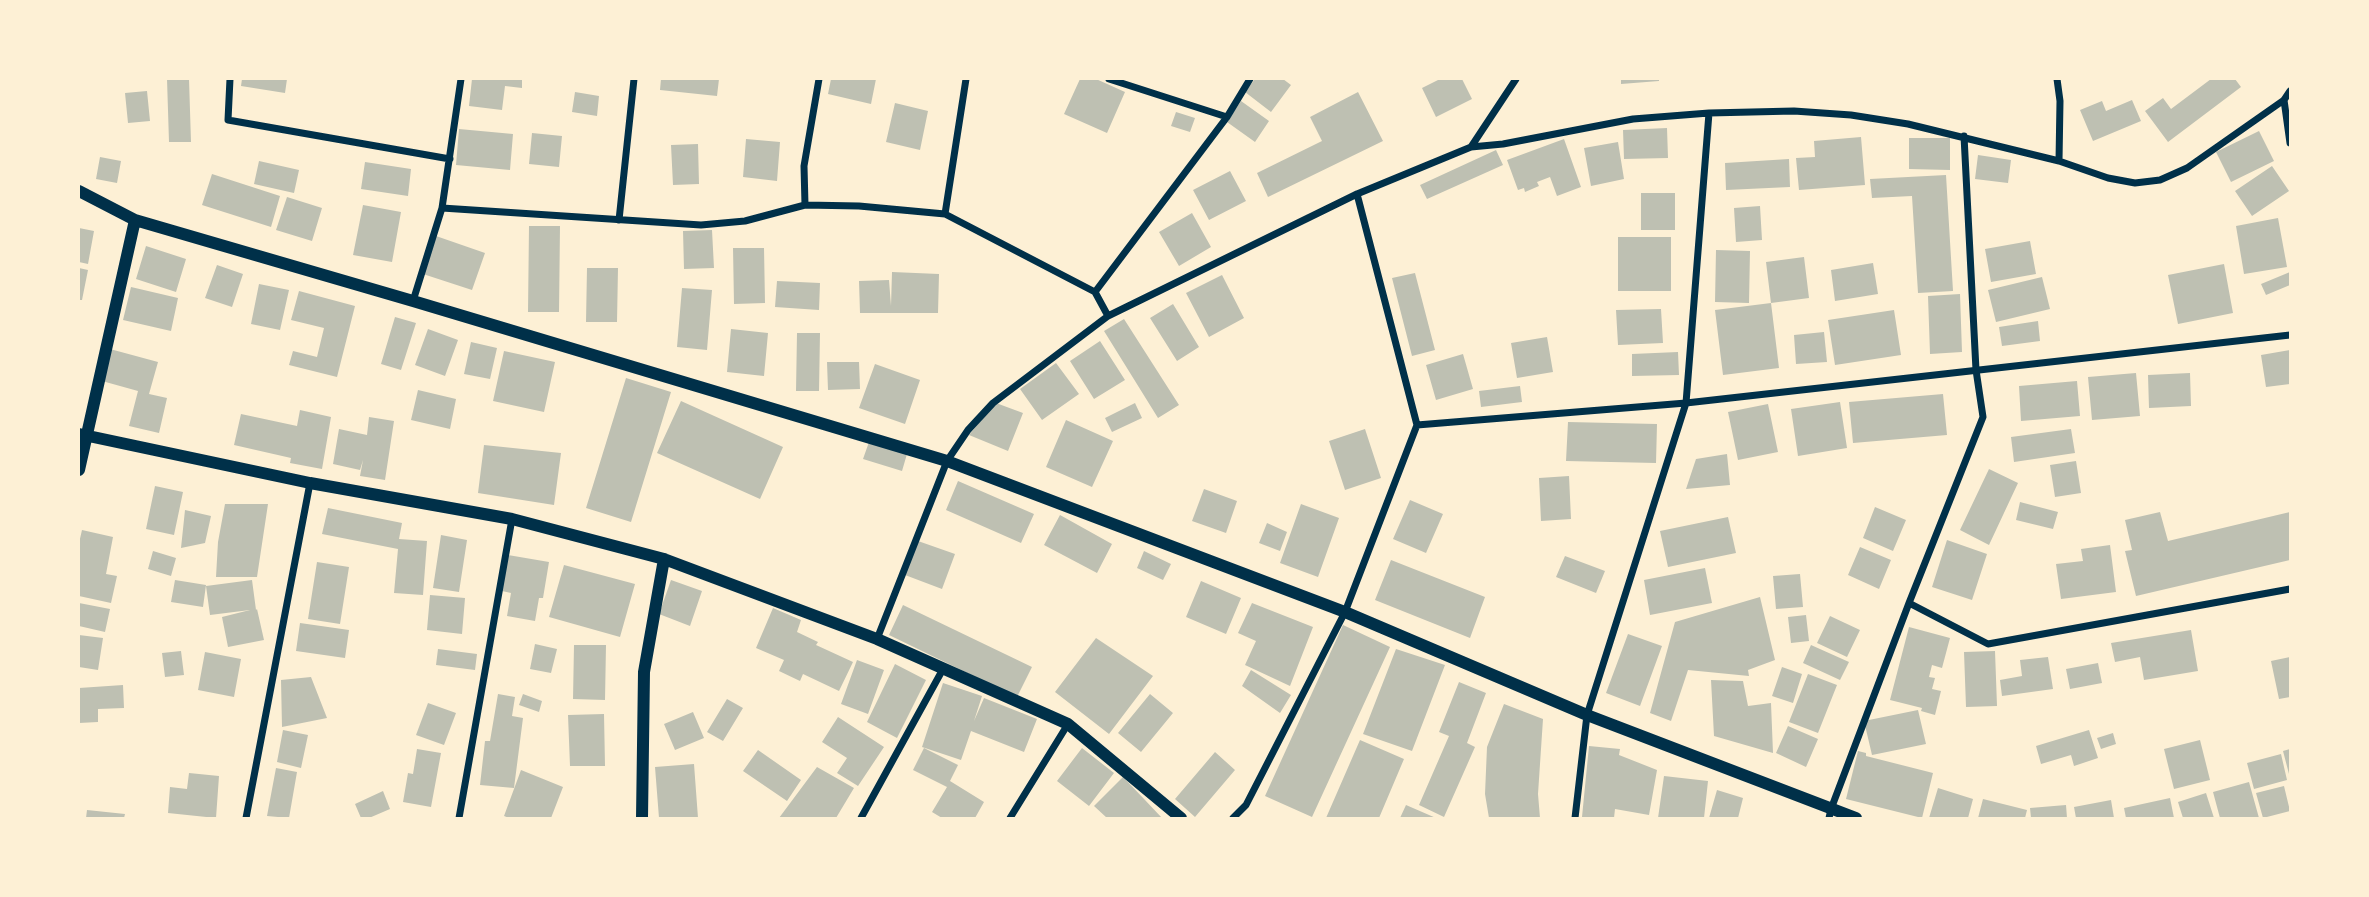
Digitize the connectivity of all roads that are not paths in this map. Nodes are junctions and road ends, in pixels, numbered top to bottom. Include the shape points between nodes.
1 (230, 79) edge
2 (461, 79) edge
3 (634, 79) edge
4 (819, 79) edge
5 (966, 79) edge
6 (1109, 79) edge
7 (1250, 79) edge
8 (1516, 79) edge
9 (2057, 79) edge
10 (2290, 90) edge
11 (2284, 100) junction
12 (1709, 113) junction
13 (1227, 117) junction
14 (2289, 131) edge
15 (1964, 136) junction
16 (2290, 143) edge
17 (1471, 147) junction
18 (450, 159) junction
19 (2059, 161) junction
20 (79, 191) edge
21 (1357, 194) junction
22 (805, 205) junction
23 (442, 208) junction
24 (945, 214) junction
25 (135, 220) junction
26 (619, 220) junction
27 (1095, 292) junction
28 (413, 301) junction
29 (1108, 316) junction
30 (2290, 335) edge
31 (1976, 370) junction
32 (1685, 403) junction
33 (1417, 425) junction
34 (82, 434) edge
35 (947, 461) junction
36 (79, 470) edge
37 (310, 483) junction
38 (512, 519) junction
39 (664, 559) junction
40 (2290, 589) edge
41 (1909, 603) junction
42 (1345, 612) junction
43 (877, 639) junction
44 (943, 669) junction
45 (1587, 715) junction
46 (1068, 724) junction
47 (1830, 813) edge
48 (246, 818) edge
49 (459, 818) edge
50 (642, 818) edge
51 (861, 818) edge
52 (1010, 818) edge
53 (1181, 818) edge
54 (1233, 818) edge
55 (1575, 818) edge
56 (1856, 818) edge

1 - 18 street via 228,120
2 - 18 street
3 - 26 street
4 - 22 street via 804,166
5 - 24 street
6 - 13 street
7 - 13 street
8 - 17 street
9 - 19 street
10 - 11 street
11 - 14 street
11 - 19 street via 2187,168 2160,180 2135,183 2108,178
12 - 15 street via 1852,115
12 - 17 street via 1633,119
12 - 32 street
13 - 27 street
14 - 16 street
15 - 19 street
15 - 31 street
17 - 21 street
18 - 23 street
20 - 25 street
21 - 29 street
21 - 33 street
22 - 24 street
22 - 26 street via 745,221 701,225
23 - 26 street
23 - 28 street
24 - 27 street
25 - 28 street
25 - 34 street
27 - 29 street
28 - 35 street
29 - 35 street via 993,403
30 - 31 street
31 - 32 street
31 - 41 street via 1983,417
32 - 33 street
32 - 45 street
33 - 42 street
34 - 36 street
34 - 37 street
35 - 42 street
35 - 43 street
37 - 38 street
37 - 48 street
38 - 39 street
38 - 49 street
39 - 43 street
39 - 50 street via 644,673
40 - 41 street via 1988,645
41 - 47 street
42 - 45 street
42 - 54 street via 1246,805
43 - 44 street
44 - 46 street
44 - 51 street
45 - 47 street
45 - 55 street
46 - 52 street
46 - 53 street
47 - 56 street

